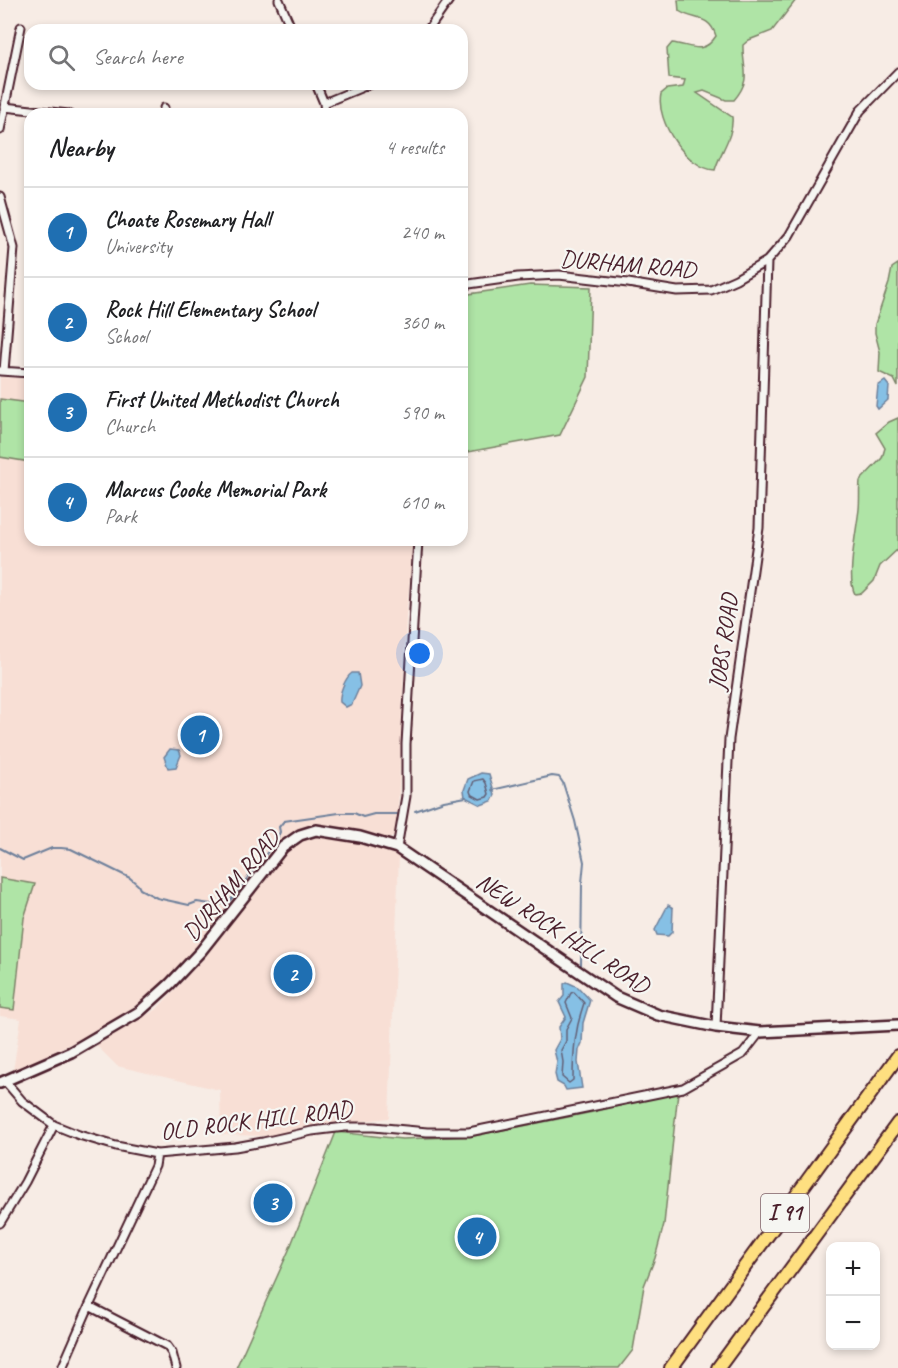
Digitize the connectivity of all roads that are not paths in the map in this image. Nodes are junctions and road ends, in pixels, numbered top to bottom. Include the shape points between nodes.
1 (279, 0) edge
2 (449, 0) edge
3 (289, 24) edge
4 (432, 24) edge
5 (21, 27) dead end
6 (898, 72) edge
7 (319, 90) edge
8 (355, 90) edge
9 (324, 103) junction
10 (4, 107) junction
11 (324, 108) edge
12 (24, 109) edge
13 (0, 130) edge
14 (0, 197) edge
15 (767, 261) junction
16 (468, 284) edge
17 (2, 371) edge
18 (24, 373) edge
19 (418, 546) edge
20 (397, 848) junction
21 (898, 1025) edge
22 (716, 1027) junction
23 (760, 1032) junction
24 (898, 1056) edge
25 (2, 1082) edge
26 (898, 1123) edge
27 (54, 1125) junction
28 (157, 1154) junction
29 (0, 1223) edge
30 (89, 1306) junction
31 (62, 1368) edge
32 (176, 1368) edge
33 (671, 1368) edge
34 (718, 1368) edge

1 - 3 street
2 - 4 street
5 - 10 street
6 - 15 street, DURHAM ROAD via 860,111 789,236
7 - 9 street
8 - 9 street
9 - 11 street
10 - 12 street
10 - 13 street
14 - 17 street via 14,248
15 - 16 street, DURHAM ROAD via 711,290 677,291 559,275
15 - 22 street, JOBS ROAD via 759,528 729,740
17 - 18 street
19 - 20 street via 406,796
20 - 22 main road, NEW ROCK HILL ROAD via 616,997 658,1014
20 - 25 main road, DURHAM ROAD via 335,832 316,830 300,834 283,847 201,951 139,1012 71,1052
21 - 23 main road, NEW ROCK HILL ROAD
22 - 23 main road, NEW ROCK HILL ROAD
23 - 28 street, OLD ROCK HILL ROAD via 743,1054 682,1088 469,1132 345,1127 263,1142
24 - 33 highway, I 91
25 - 27 street, OLD ROCK HILL ROAD
26 - 34 highway, I 91
27 - 28 street, OLD ROCK HILL ROAD via 116,1146
27 - 29 street
28 - 30 street via 155,1166
30 - 31 street
30 - 32 street via 167,1346

